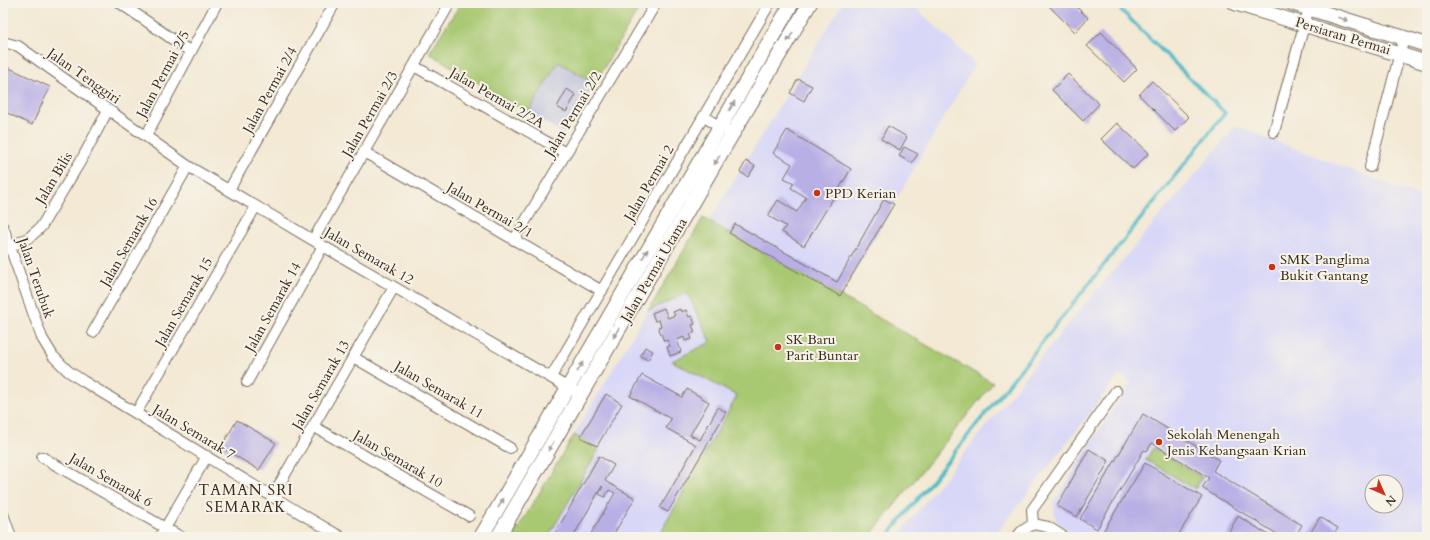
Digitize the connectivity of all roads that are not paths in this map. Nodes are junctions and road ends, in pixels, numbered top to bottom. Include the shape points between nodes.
1 (120, 3) edge
2 (217, 3) edge
3 (335, 3) edge
4 (450, 3) edge
5 (656, 3) edge
6 (770, 3) edge
7 (792, 3) edge
8 (810, 3) edge
9 (1235, 3) edge
10 (1292, 3) edge
11 (1309, 8) junction
12 (1304, 24) junction
13 (1404, 38) junction
14 (3, 42) edge
15 (1427, 45) edge
16 (190, 52) junction
17 (1400, 54) junction
18 (1427, 63) edge
19 (414, 66) junction
20 (108, 110) junction
21 (704, 117) junction
22 (720, 127) junction
23 (1274, 132) dead end
24 (733, 134) junction
25 (146, 136) junction
26 (364, 152) junction
27 (566, 153) junction
28 (188, 166) junction
29 (1370, 168) dead end
30 (230, 190) junction
31 (256, 206) junction
32 (3, 227) edge
33 (313, 240) junction
34 (514, 240) junction
35 (323, 246) junction
36 (10, 247) junction
37 (394, 287) junction
38 (602, 291) junction
39 (93, 332) dead end
40 (42, 338) joint
41 (353, 357) junction
42 (551, 377) junction
43 (247, 382) dead end
44 (568, 387) junction
45 (1116, 391) dead end
46 (581, 395) junction
47 (136, 413) junction
48 (313, 426) junction
49 (510, 448) dead end
50 (207, 456) junction
51 (42, 457) dead end
52 (272, 497) junction
53 (3, 514) edge
54 (469, 516) dead end
55 (1033, 524) junction
56 (163, 533) edge
57 (337, 536) edge
58 (11, 537) edge
59 (181, 537) edge
60 (481, 537) edge
61 (498, 537) edge
62 (1017, 537) edge
63 (1064, 537) edge

1 - 16 street
2 - 16 street, Jalan Permai 2/5
3 - 30 street, Jalan Permai 2/4
4 - 19 street, Jalan Permai 2/3
5 - 27 street, Jalan Permai 2/2
6 - 21 street, Jalan Permai 2
22 -> 7 street, Jalan Permai Utama
8 -> 24 street, Jalan Permai Utama
9 - 12 street, Persiaran Permai
10 - 11 street, Persiaran Permai
11 - 12 street
11 -> 13 street, Persiaran Permai
12 - 17 street, Persiaran Permai
12 - 23 street
13 - 15 street, Persiaran Permai
13 - 17 street
14 - 20 street, Jalan Tenggiri via 18,46
16 - 25 street, Jalan Permai 2/5
17 - 18 street, Persiaran Permai
17 - 29 street
19 - 26 street, Jalan Permai 2/3
19 - 27 street, Jalan Permai 2/2A
20 - 25 street, Jalan Tenggiri
20 - 36 street, Jalan Bilis via 41,227 30,237
21 - 22 street
21 - 38 street, Jalan Permai 2
22 - 24 street
44 -> 22 street, Jalan Permai Utama
24 -> 46 street, Jalan Permai Utama
25 - 28 street, Jalan Semarak 12
26 - 33 street, Jalan Permai 2/3
26 - 34 street, Jalan Permai 2/1
27 - 34 street, Jalan Permai 2/2
28 - 30 street, Jalan Semarak 12
28 - 39 street, Jalan Semarak 16
30 - 31 street, Jalan Semarak 12
31 - 33 street, Jalan Semarak 12
31 - 47 street, Jalan Semarak 15
32 - 36 street, Jalan Terubuk
33 - 35 street, Jalan Semarak 12
34 - 38 street, Jalan Permai 2/1
35 - 37 street, Jalan Semarak 12
35 - 43 street, Jalan Semarak 14
36 - 40 street, Jalan Terubuk
37 - 41 street, Jalan Semarak 13
37 - 42 street, Jalan Semarak 12
38 - 42 street, Jalan Permai 2
40 - 47 street, Jalan Semarak 7 via 53,356 68,371
41 - 48 street, Jalan Semarak 13
41 - 49 street, Jalan Semarak 11
42 - 44 street, Jalan Semarak 12
44 - 46 street, Jalan Semarak 12
60 -> 44 street, Jalan Permai Utama
45 - 55 street via 1032,510
46 -> 61 street, Jalan Permai Utama
47 - 50 street, Jalan Semarak 7
48 - 52 street, Jalan Semarak 13
48 - 54 street, Jalan Semarak 10
50 - 52 street, Jalan Semarak 7
50 - 56 street
51 - 56 street, Jalan Semarak 6
52 - 57 street, Jalan Semarak 7
53 - 58 street
55 - 62 street
55 - 63 street via 1048,527
56 - 59 street, Jalan Semarak 6

